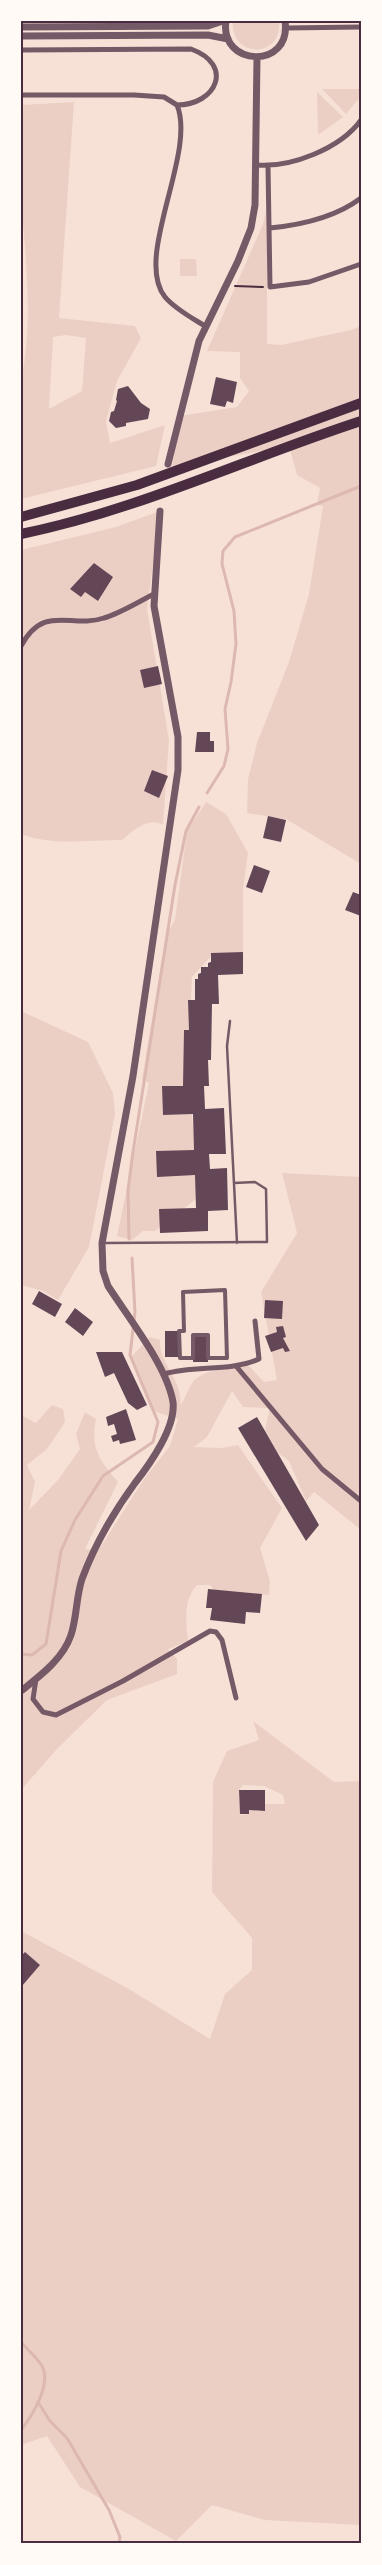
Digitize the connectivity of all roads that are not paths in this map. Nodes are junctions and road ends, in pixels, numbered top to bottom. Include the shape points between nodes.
1 (225, 21) edge
2 (286, 24) edge
3 (21, 27) edge
4 (361, 27) edge
5 (21, 36) edge
6 (228, 39) junction
7 (21, 50) edge
8 (257, 58) junction
9 (21, 95) edge
10 (176, 105) junction
11 (361, 120) edge
12 (256, 165) junction
13 (268, 166) junction
14 (361, 198) edge
15 (270, 228) junction
16 (361, 264) edge
17 (205, 326) junction
18 (361, 403) edge
19 (361, 421) edge
20 (168, 464) dead end
21 (160, 511) dead end
22 (21, 517) edge
23 (21, 534) edge
24 (154, 594) junction
25 (21, 646) edge
26 (230, 1021) dead end
27 (234, 1183) junction
28 (102, 1243) junction
29 (237, 1243) junction
30 (225, 1290) joint
31 (255, 1321) dead end
32 (236, 1366) junction
33 (164, 1374) junction
34 (361, 1501) edge
35 (36, 1679) junction
36 (21, 1691) edge
37 (236, 1698) dead end

1 - 3 street via 208,26
1 - 6 street
2 - 4 street
2 - 8 street via 283,40 275,50
5 - 6 street via 208,35
6 - 8 street via 237,51
7 - 10 street via 191,49 204,54 213,62 215,84 204,98 191,105
8 - 12 street
9 - 10 street via 134,95 164,98
10 - 17 street via 182,125 181,141 161,224 156,275 164,296
11 - 13 street via 328,148 309,157
12 - 13 street
12 - 17 street via 251,228
13 - 15 street
14 - 15 street via 325,217
15 - 16 street via 270,287 309,282
17 - 20 street
18 - 22 highway via 137,485
19 - 23 highway via 149,500
21 - 24 street
24 - 25 street via 104,618 47,621 28,634
24 - 28 street via 178,737 178,770 132,1076
26 - 27 lane via 227,1046
27 - 29 lane
27 - 29 lane via 255,1182 266,1189 267,1242
28 - 29 lane
28 - 33 street via 103,1271 108,1286
30 - 30 street via 227,1358 208,1358 208,1335 193,1335 193,1358 180,1358 184,1292
31 - 32 street via 259,1358
32 - 33 street via 181,1369
32 - 34 street via 322,1468
33 - 35 street via 173,1402 165,1434 149,1464 108,1521 91,1556 78,1594 71,1634 62,1652
35 - 36 street
35 - 37 street via 33,1698 43,1712 56,1714 123,1681 210,1631 216,1632 222,1640

